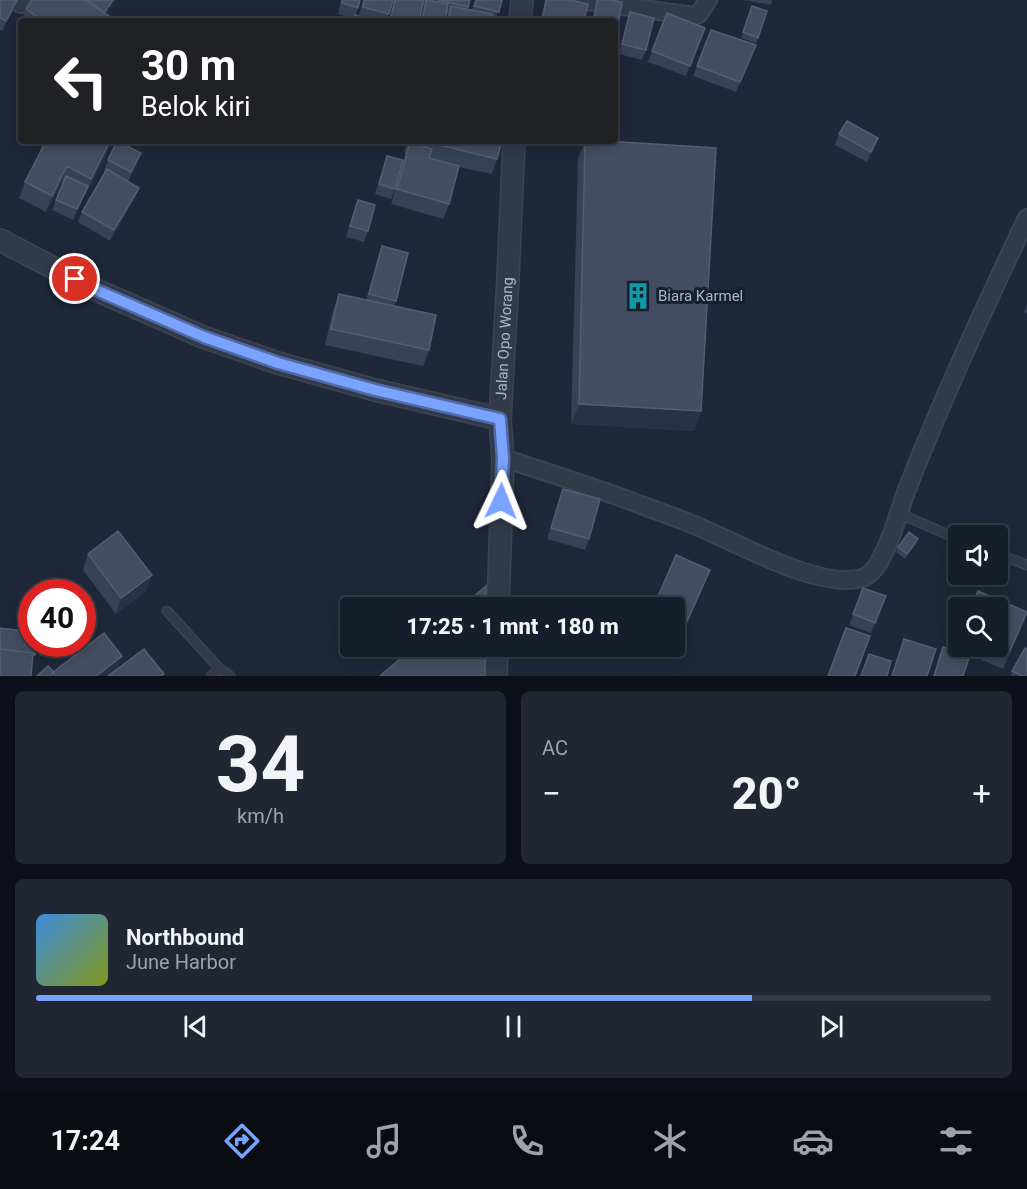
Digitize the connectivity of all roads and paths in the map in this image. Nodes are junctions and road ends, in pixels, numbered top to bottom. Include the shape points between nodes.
1 (522, 0) edge
2 (580, 0) edge
3 (708, 0) edge
4 (520, 18) edge
5 (514, 144) edge
6 (1027, 218) edge
7 (0, 240) edge
8 (500, 419) junction
9 (503, 458) junction
10 (898, 513) junction
11 (948, 535) edge
12 (1008, 558) edge
13 (1027, 565) edge
14 (498, 597) edge
15 (167, 611) dead end
16 (492, 657) edge
17 (220, 669) junction
18 (211, 676) edge
19 (230, 676) edge
20 (496, 676) edge

1 - 4 street
2 - 3 street via 694,16
5 - 8 street, Jalan Opo Worang
6 - 10 street via 945,395
7 - 8 street via 94,289 204,337 375,390
8 - 9 street, Jalan Opo Worang
9 - 10 street via 647,507 776,562 843,581 864,578 881,561
9 - 14 street, Jalan Opo Worang
10 - 11 lane
12 - 13 lane
15 - 17 lane
16 - 20 street
17 - 18 lane
17 - 19 lane

